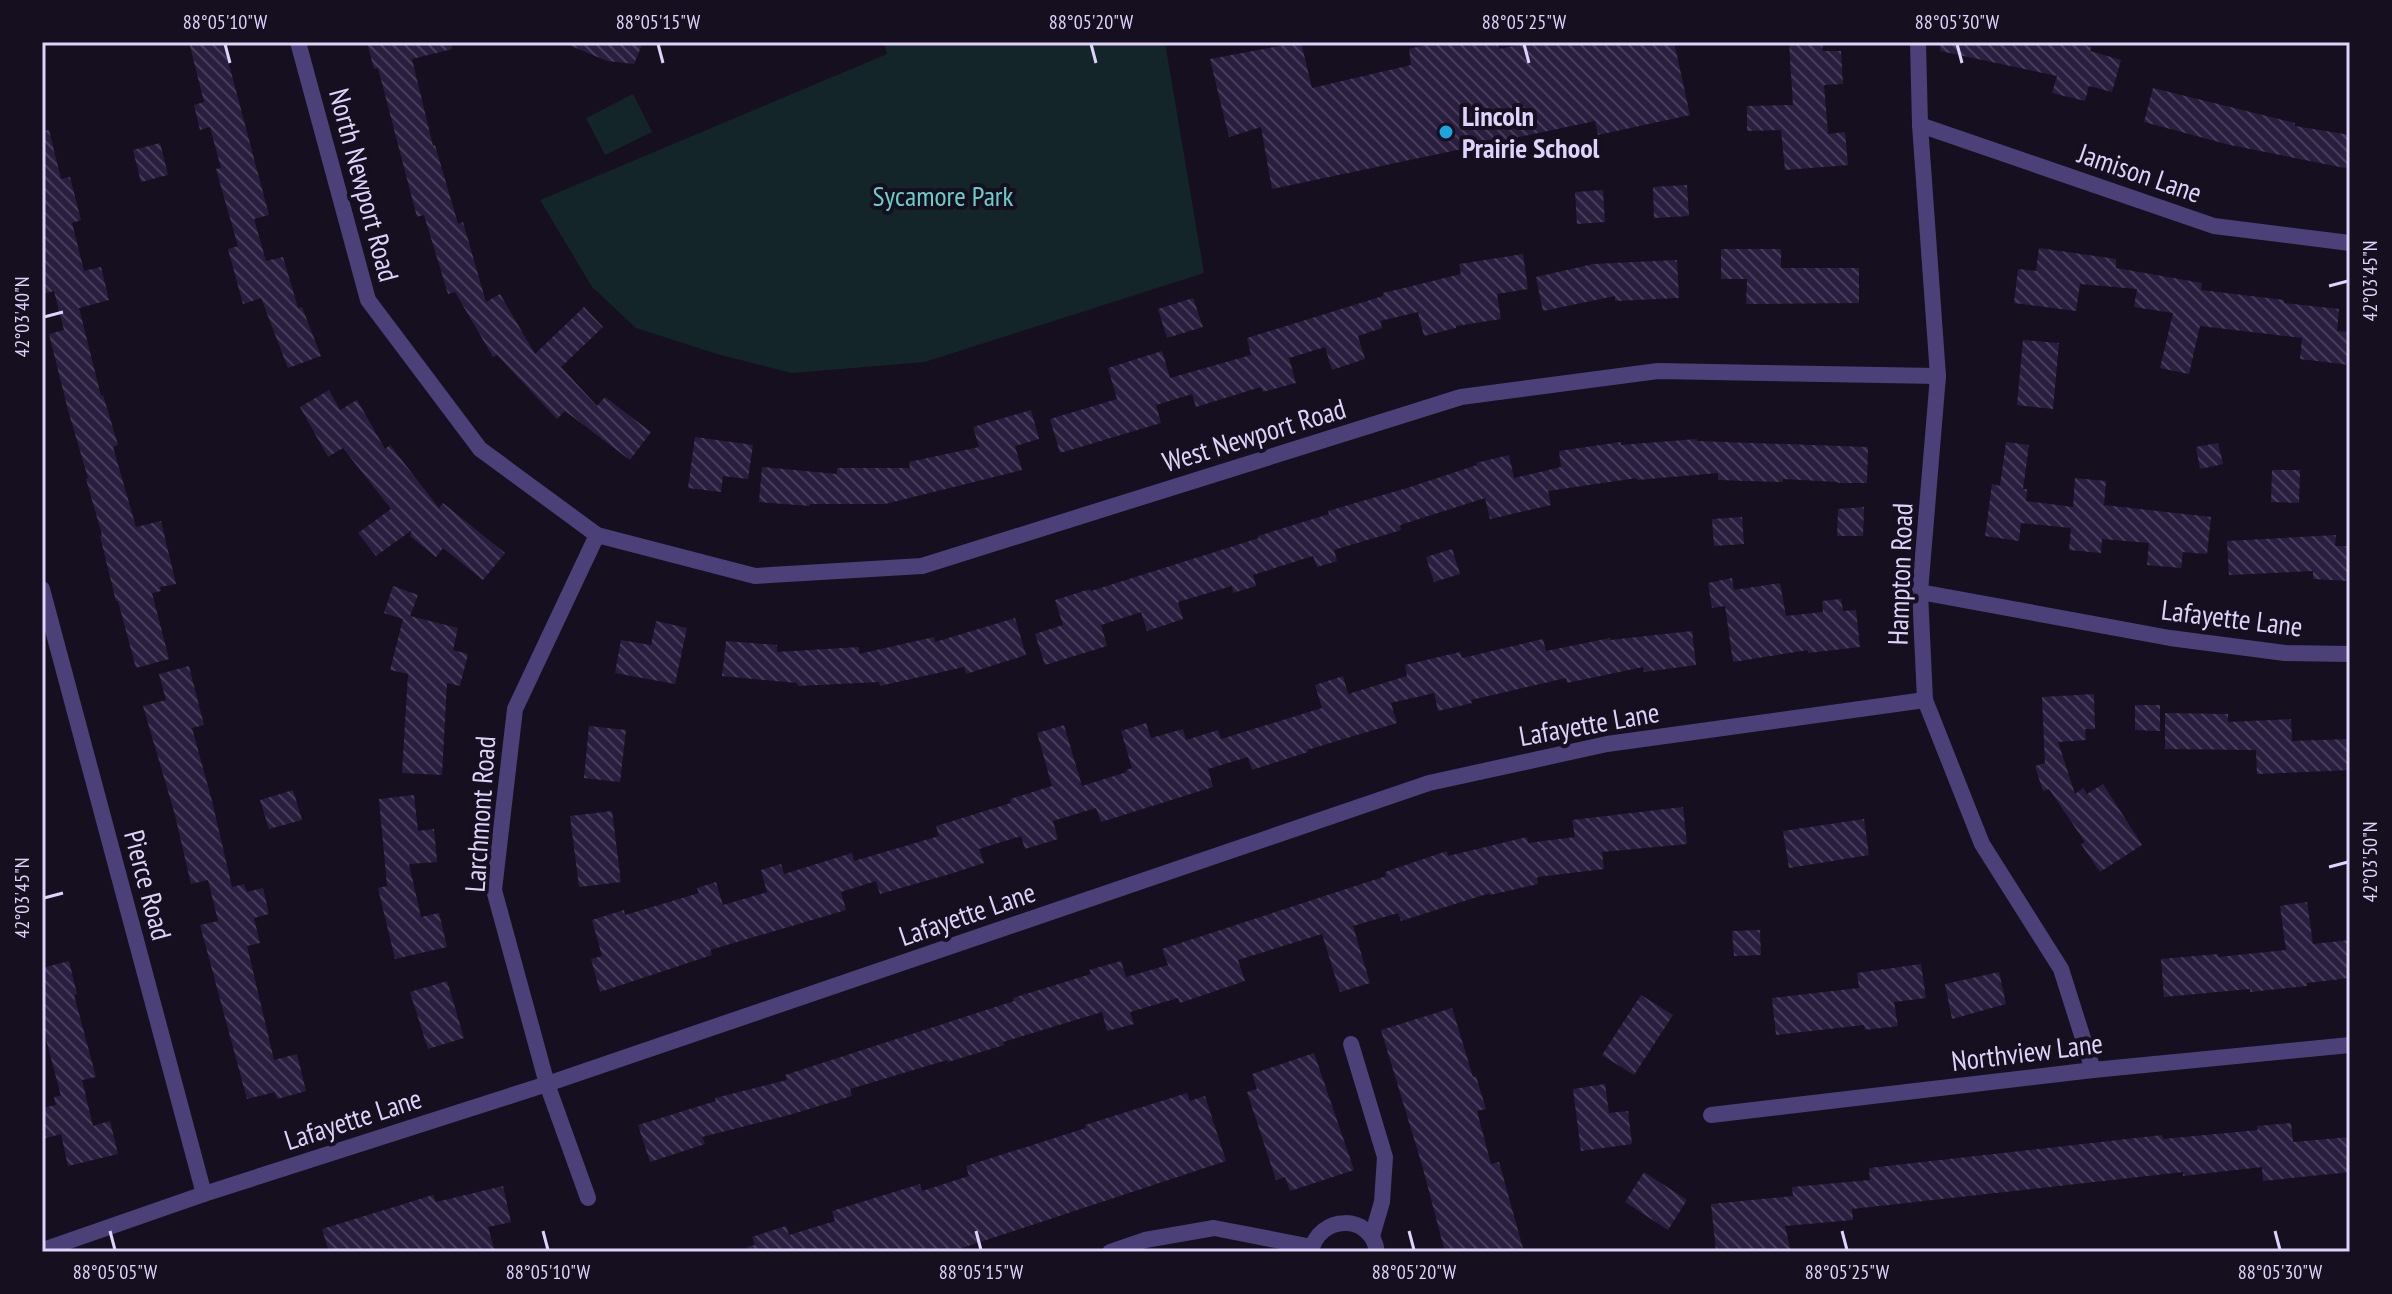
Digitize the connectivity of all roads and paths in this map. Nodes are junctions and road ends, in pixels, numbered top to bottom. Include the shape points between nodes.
1 (298, 42) edge
2 (1918, 42) edge
3 (1920, 125) junction
4 (2350, 243) edge
5 (1938, 376) junction
6 (597, 535) junction
7 (42, 589) edge
8 (1920, 592) junction
9 (2350, 654) edge
10 (1925, 700) junction
11 (1351, 1044) dead end
12 (2350, 1045) edge
13 (2093, 1070) junction
14 (547, 1084) junction
15 (1711, 1115) dead end
16 (204, 1194) junction
17 (588, 1198) dead end
18 (1374, 1244) edge
19 (1312, 1249) edge
20 (43, 1250) edge
21 (1110, 1252) edge

1 - 6 street, North Newport Road via 368,300 480,449
2 - 3 street, Hampton Road
3 - 4 street, Jamison Lane via 2214,226
3 - 5 street, Hampton Road
5 - 6 street, West Newport Road via 1658,371 1461,397 922,566 755,576
5 - 8 street, Hampton Road
6 - 14 street, Larchmont Road via 515,709 494,890
7 - 16 street, Pierce Road
8 - 9 street, Lafayette Lane via 2170,638 2285,653
8 - 10 street, Hampton Road
10 - 13 street, Hampton Road via 1982,844 2061,969
10 - 14 street, Lafayette Lane via 1607,744 1429,783
11 - 18 street via 1385,1157
12 - 13 street, Northview Lane
13 - 15 street, Northview Lane
14 - 16 street, Lafayette Lane
14 - 17 street, Larchmont Road
16 - 20 street, Lafayette Lane
18 - 19 street via 1359,1225 1348,1222 1325,1228
19 - 21 street via 1214,1228

